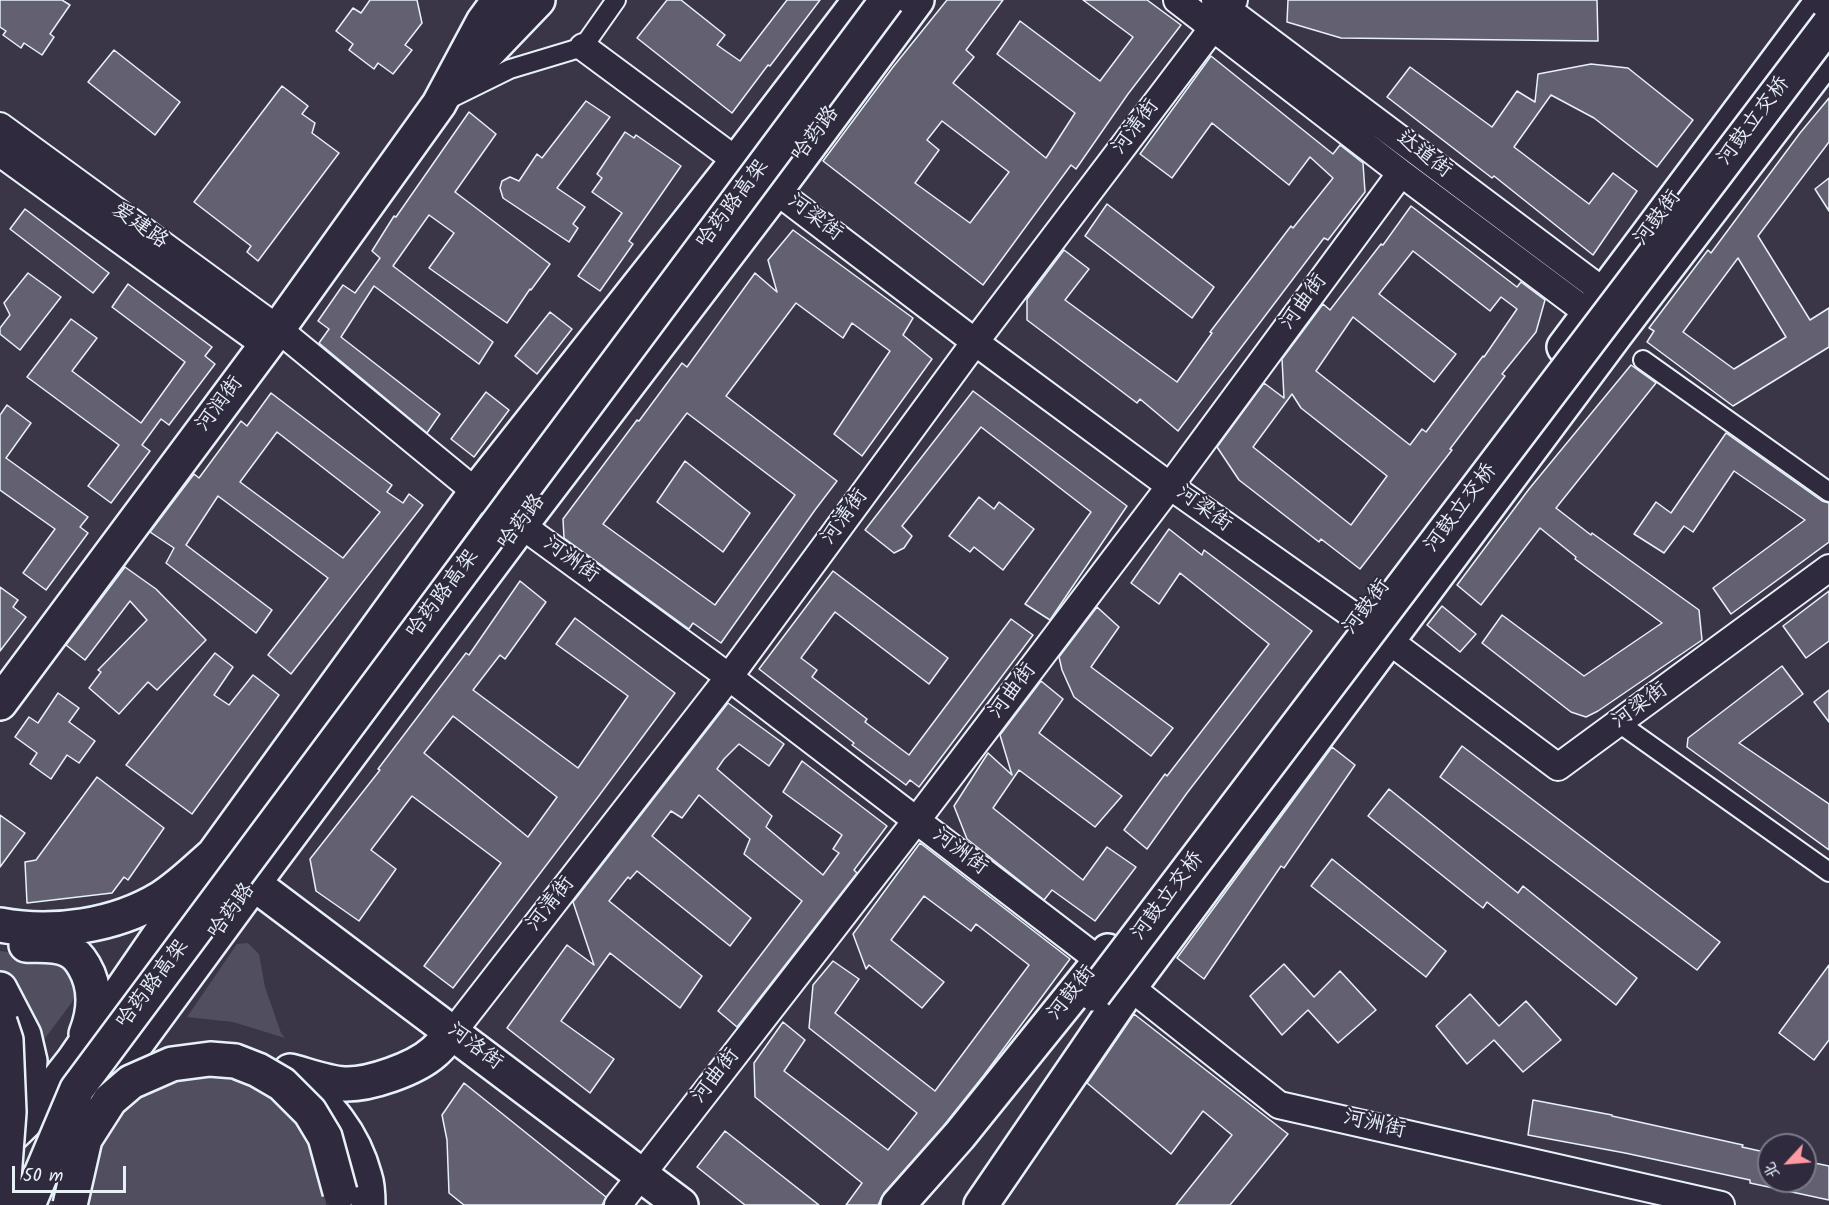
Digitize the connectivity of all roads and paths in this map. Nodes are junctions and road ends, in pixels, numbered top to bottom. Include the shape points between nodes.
1 (616, 0) edge
2 (860, 0) edge
3 (887, 0) edge
4 (917, 0) edge
5 (1177, 0) edge
6 (1823, 0) edge
7 (522, 3) edge
8 (1222, 9) edge
9 (1829, 24) edge
10 (583, 47) junction
11 (1829, 55) edge
12 (439, 104) junction
13 (0, 126) edge
14 (0, 153) edge
15 (737, 161) junction
16 (1401, 172) junction
17 (776, 190) junction
18 (1597, 302) junction
19 (1624, 324) junction
20 (271, 337) junction
21 (975, 342) junction
22 (1643, 360) dead end
23 (1170, 486) junction
24 (476, 492) junction
25 (1829, 492) edge
26 (521, 525) junction
27 (1829, 568) edge
28 (1358, 621) junction
29 (1388, 640) junction
30 (729, 677) junction
31 (0, 703) edge
32 (1619, 723) junction
33 (916, 821) junction
34 (214, 854) junction
35 (1829, 872) edge
36 (260, 888) junction
37 (0, 926) edge
38 (0, 942) edge
39 (1100, 961) junction
40 (1130, 987) junction
41 (0, 989) edge
42 (1094, 994) junction
43 (0, 1022) edge
44 (453, 1032) junction
45 (80, 1052) junction
46 (285, 1070) junction
47 (111, 1077) junction
48 (25, 1122) junction
49 (0, 1146) edge
50 (641, 1175) junction
51 (349, 1201) edge
52 (2, 1205) edge
53 (28, 1205) edge
54 (70, 1205) edge
55 (77, 1205) edge
56 (618, 1205) edge
57 (681, 1205) edge
58 (898, 1205) edge
59 (916, 1205) edge
60 (957, 1205) edge
61 (981, 1205) edge
62 (1721, 1205) edge

1 - 10 street
2 - 15 highway
3 - 53 highway, 哈药路高架, bridge via 77,1089
4 - 17 highway, 哈药路
5 - 8 street
6 - 18 highway, 河鼓街
7 - 12 highway, 河润街 via 483,22
8 - 16 street
8 - 18 street, 达道街
8 - 21 street, 河清街
9 - 42 highway, 河鼓立交桥, bridge
10 - 12 street, 河润街 via 510,69
10 - 15 street, 河梁街
11 - 19 highway, 河鼓街
12 - 20 highway, 河润街
13 - 20 street, 爱建路
14 - 20 street, 爱建路
15 - 17 street, 河梁街
15 - 24 highway
16 - 18 street
16 - 23 street, 河曲街
17 - 21 street, 河梁街
17 - 26 highway, 哈药路
18 - 19 street
18 - 28 highway, 河鼓街
19 - 29 highway, 河鼓街
20 - 24 street, 河洲街
20 - 31 highway, 河润街
21 - 23 street, 河梁街
21 - 30 street, 河清街
22 - 25 street
23 - 28 street, 河梁街
23 - 33 street, 河曲街
24 - 26 street, 河洲街
24 - 34 highway
26 - 30 street, 河洲街
26 - 36 highway, 哈药路
27 - 32 street, 河梁街
28 - 29 street, 河梁街
28 - 39 highway, 河鼓街
29 - 32 street, 河梁街 via 1558,767
29 - 40 highway, 河鼓街
30 - 33 street, 河洲街
30 - 44 street, 河清街
32 - 35 street
33 - 39 street, 河洲街
33 - 50 street, 河曲街
34 - 36 highway, 河洛街
34 - 37 highway via 176,888 127,915 42,930
34 - 45 highway
36 - 44 highway, 河洛街
36 - 47 highway, 哈药路
38 - 45 highway via 62,948 79,958 90,977 94,998 92,1018
39 - 40 street, 河洲街
39 - 58 highway, 河鼓街
40 - 61 highway, 河鼓街
40 - 62 street, 河洲街 via 1280,1105
41 - 48 highway via 24,1035 30,1062
42 - 59 highway
42 - 60 highway via 994,1155
43 - 52 highway, bridge via 6,1040 9,1112
44 - 46 highway via 433,1053 413,1065 363,1082 343,1084
44 - 50 highway, 河洛街
45 - 48 highway
46 - 47 highway via 227,1047 184,1049 143,1061
46 - 51 highway via 336,1117 351,1142 366,1178
47 - 55 highway, 哈药路 via 86,1124 75,1165
48 - 49 highway
50 - 56 street, 河曲街
50 - 57 highway, 河洛街
51 - 54 highway, bridge via 325,1137 302,1103 282,1084 258,1070 235,1061 210,1059 172,1064 131,1082 110,1100 85,1140

